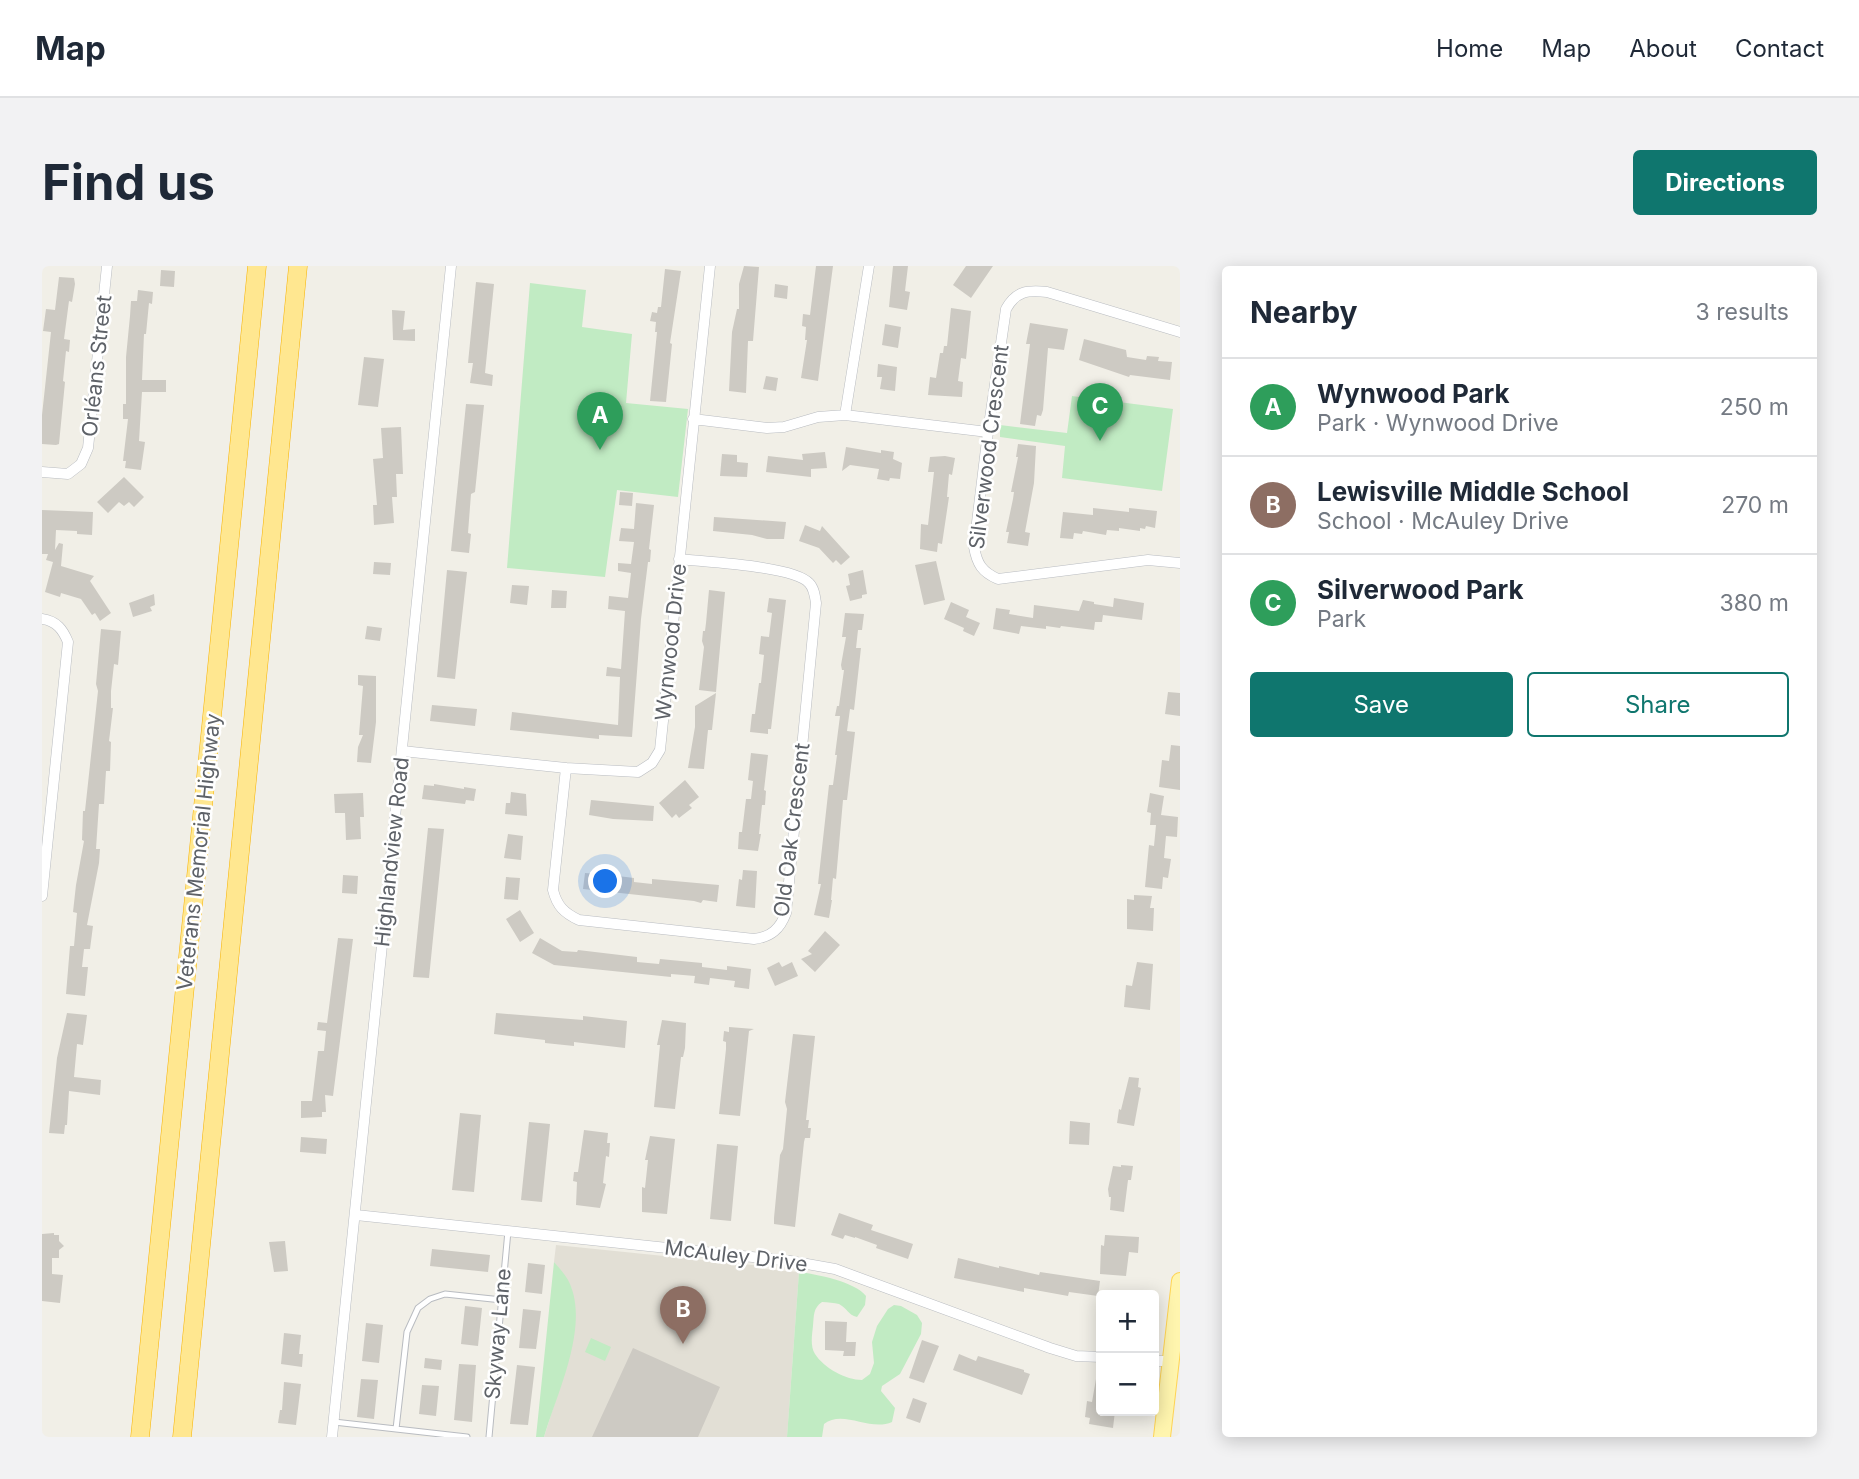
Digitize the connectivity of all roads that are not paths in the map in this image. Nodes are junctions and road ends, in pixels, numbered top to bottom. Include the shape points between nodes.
1 (107, 266) edge
2 (257, 266) edge
3 (298, 266) edge
4 (451, 266) edge
5 (710, 266) edge
6 (869, 266) edge
7 (1180, 332) edge
8 (845, 415) junction
9 (694, 419) junction
10 (988, 432) junction
11 (42, 472) edge
12 (679, 559) junction
13 (1180, 563) edge
14 (42, 620) edge
15 (402, 751) junction
16 (566, 768) junction
17 (42, 896) edge
18 (356, 1215) junction
19 (508, 1231) junction
20 (1180, 1281) edge
21 (502, 1300) junction
22 (1096, 1357) edge
23 (1159, 1361) edge
24 (1171, 1362) junction
25 (334, 1422) junction
26 (396, 1429) junction
27 (140, 1437) edge
28 (183, 1437) edge
29 (332, 1437) edge
30 (467, 1437) edge
31 (489, 1437) edge
32 (1162, 1437) edge

1 - 11 street, Orléans Street via 89,449 81,464 68,474
2 - 27 highway, Veterans Memorial Highway
3 - 28 highway, Veterans Memorial Highway
4 - 15 street, Highlandview Road
5 - 9 street, Wynwood Drive
6 - 8 street
7 - 10 street, Silverwood Crescent via 1046,292 1020,292 1006,309
8 - 9 street via 767,428
8 - 10 street
9 - 12 street, Wynwood Drive
10 - 13 street, Silverwood Crescent via 974,547 976,561 991,576 1007,579 1148,560
12 - 16 street, Wynwood Drive via 660,750 652,763 638,772
12 - 16 street, Old Oak Crescent via 785,571 808,581 814,590 809,680 782,924 765,938 754,939 579,920 568,915 555,901 553,890
14 - 17 street via 62,628 68,642
15 - 16 street, Wynwood Drive
15 - 18 street, Highlandview Road
18 - 19 street, McAuley Drive
18 - 25 street, Highlandview Road
19 - 21 lane, Skyway Lane
19 - 22 street, McAuley Drive via 835,1269 1050,1348
20 - 24 main road
21 - 26 lane via 445,1294 418,1308 407,1332
21 - 31 lane, Skyway Lane
23 - 24 street
24 - 32 main road
25 - 26 lane
25 - 29 street, Highlandview Road
26 - 30 lane

